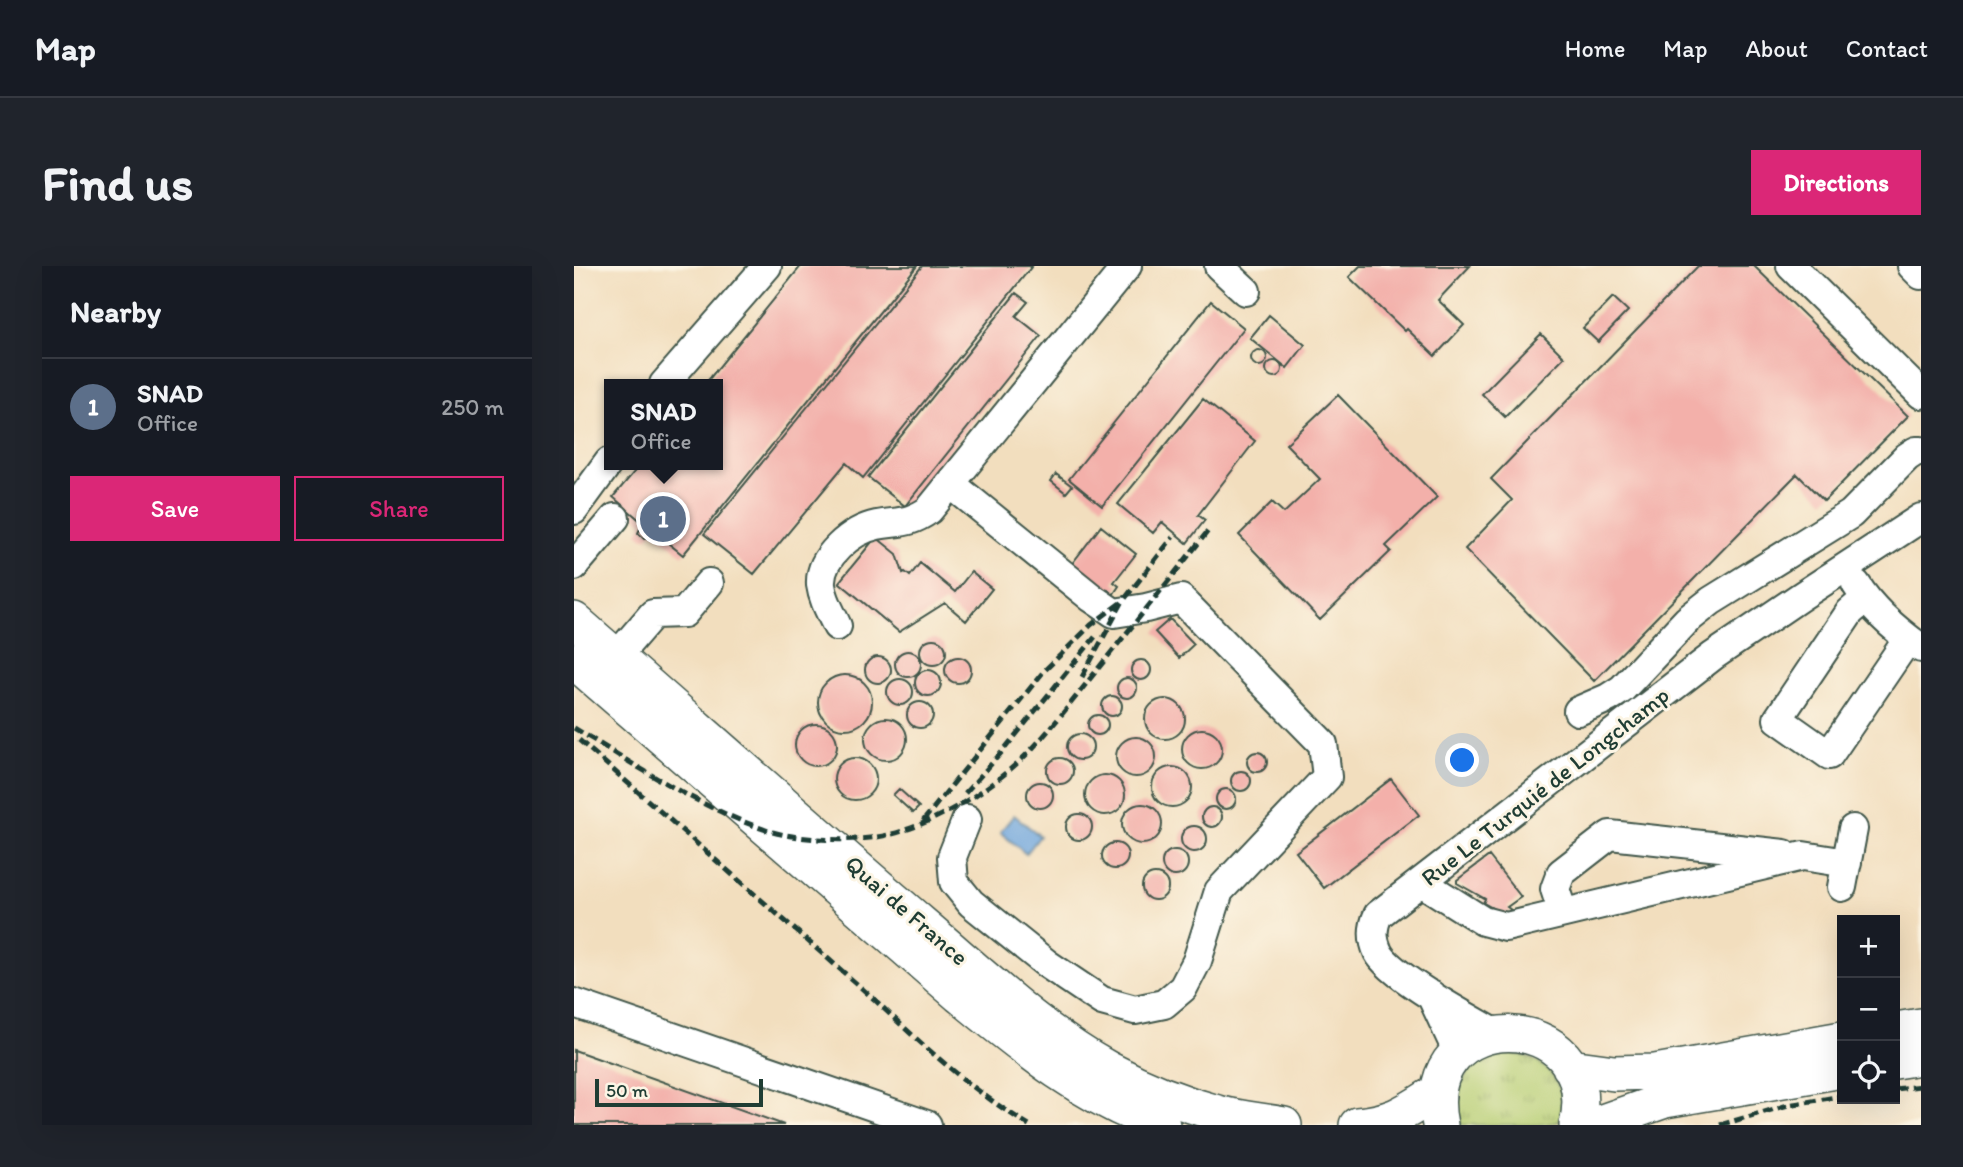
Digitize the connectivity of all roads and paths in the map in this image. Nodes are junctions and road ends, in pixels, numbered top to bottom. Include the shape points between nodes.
1 (767, 266) edge
2 (1127, 266) edge
3 (1219, 266) edge
4 (1791, 266) edge
5 (1912, 266) edge
6 (1921, 275) edge
7 (1246, 291) dead end
8 (668, 379) edge
9 (1921, 394) edge
10 (1921, 451) edge
11 (604, 470) edge
12 (951, 484) junction
13 (574, 510) edge
14 (615, 518) dead end
15 (1921, 518) edge
16 (574, 566) edge
17 (1846, 568) junction
18 (709, 583) dead end
19 (1865, 599) junction
20 (574, 620) edge
21 (837, 626) dead end
22 (1913, 635) edge
23 (616, 657) junction
24 (574, 661) edge
25 (1578, 711) dead end
26 (968, 820) dead end
27 (1853, 829) dead end
28 (1674, 842) junction
29 (1803, 856) junction
30 (1421, 882) junction
31 (1671, 887) junction
32 (1563, 913) junction
33 (1430, 995) junction
34 (574, 1003) edge
35 (1921, 1026) edge
36 (1900, 1029) edge
37 (1495, 1033) junction
38 (1837, 1040) edge
39 (1458, 1053) junction
40 (1921, 1056) edge
41 (1900, 1060) edge
42 (1570, 1067) junction
43 (1837, 1071) edge
44 (1438, 1109) edge
45 (927, 1125) edge
46 (1161, 1125) edge
47 (1284, 1125) edge
48 (1357, 1125) edge
49 (1577, 1125) edge
50 (1594, 1125) edge

1 - 8 street
2 - 12 street
3 - 7 street
4 - 9 street
5 - 6 street
10 - 25 street via 1907,457 1851,514 1686,620 1622,690
11 - 13 street
12 - 21 street via 916,519 861,530 831,556 821,582
12 - 26 street via 1114,613 1181,599 1323,744 1327,777 1219,891 1197,961 1183,988 1164,1004 1135,1010 1102,1001 971,903 954,882 952,858
14 - 16 street
15 - 17 street, Rue Le Turquié de Longchamp
17 - 19 street
17 - 30 street, Rue Le Turquié de Longchamp via 1713,656
18 - 23 street via 684,613 653,614
19 - 22 street
19 - 22 street via 1850,612 1778,719 1829,755
20 - 23 main road, Quai de France
23 - 47 main road, Quai de France via 1001,991 1077,1050 1177,1099 1221,1114
24 - 46 main road, Quai de France via 1024,1049 1097,1097
27 - 29 street via 1844,875
28 - 29 street
28 - 31 street
28 - 32 street via 1609,835 1561,873 1555,889
29 - 31 street
30 - 32 street via 1483,921 1506,928
30 - 33 street, Rue Le Turquié de Longchamp via 1378,915 1372,927 1379,954
31 - 32 street
33 - 37 street, Rue Le Turquié de Longchamp
33 - 39 street, Rue Le Turquié de Longchamp
34 - 45 street
35 - 36 main road
37 - 39 main road
37 - 42 main road via 1512,1032 1546,1042
38 - 42 main road via 1655,1072
39 - 44 main road via 1444,1071
40 - 41 main road
42 - 49 main road via 1578,1088
43 - 50 main road via 1665,1100
44 - 48 main road

